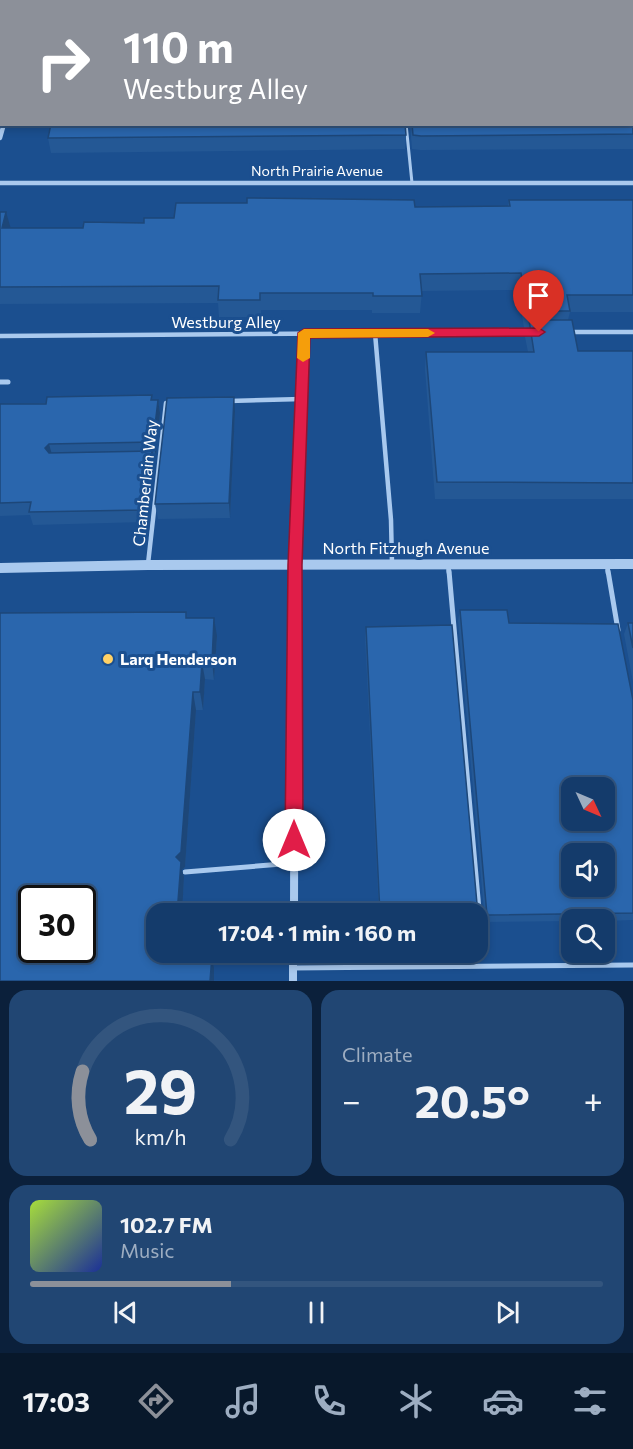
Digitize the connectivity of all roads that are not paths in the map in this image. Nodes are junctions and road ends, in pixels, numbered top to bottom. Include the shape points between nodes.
1 (406, 126) edge
2 (0, 183) edge
3 (412, 183) junction
4 (633, 183) edge
5 (539, 332) edge
6 (563, 332) edge
7 (633, 332) edge
8 (304, 333) junction
9 (375, 333) junction
10 (0, 336) edge
11 (0, 382) edge
12 (8, 382) dead end
13 (302, 399) junction
14 (222, 401) edge
15 (177, 402) edge
16 (154, 403) edge
17 (166, 403) junction
18 (147, 460) edge
19 (159, 460) junction
20 (606, 564) junction
21 (633, 564) edge
22 (148, 565) junction
23 (295, 565) junction
24 (392, 565) junction
25 (448, 565) junction
26 (0, 568) edge
27 (620, 642) edge
28 (294, 864) junction
29 (184, 872) edge
30 (294, 903) edge
31 (478, 903) edge
32 (293, 963) edge
33 (633, 965) edge
34 (293, 968) junction
35 (293, 981) edge

1 - 3 lane
2 - 3 street, North Prairie Avenue
3 - 4 street, North Prairie Avenue
5 - 9 lane, Westburg Alley
6 - 7 lane
8 - 9 lane, Westburg Alley
8 - 10 lane, Westburg Alley
8 - 13 street
9 - 24 lane
11 - 12 street
13 - 14 lane
13 - 23 street
15 - 17 lane
16 - 17 lane
17 - 19 lane, Chamberlain Way
18 - 19 lane
19 - 22 lane, Chamberlain Way
20 - 21 street, North Fitzhugh Avenue
20 - 25 street, North Fitzhugh Avenue
20 - 27 lane
22 - 23 street, North Fitzhugh Avenue
22 - 26 street, North Fitzhugh Avenue
23 - 24 street, North Fitzhugh Avenue
23 - 28 street
24 - 25 street, North Fitzhugh Avenue
25 - 31 lane
28 - 29 lane
28 - 30 street
32 - 34 street
33 - 34 lane
34 - 35 street

